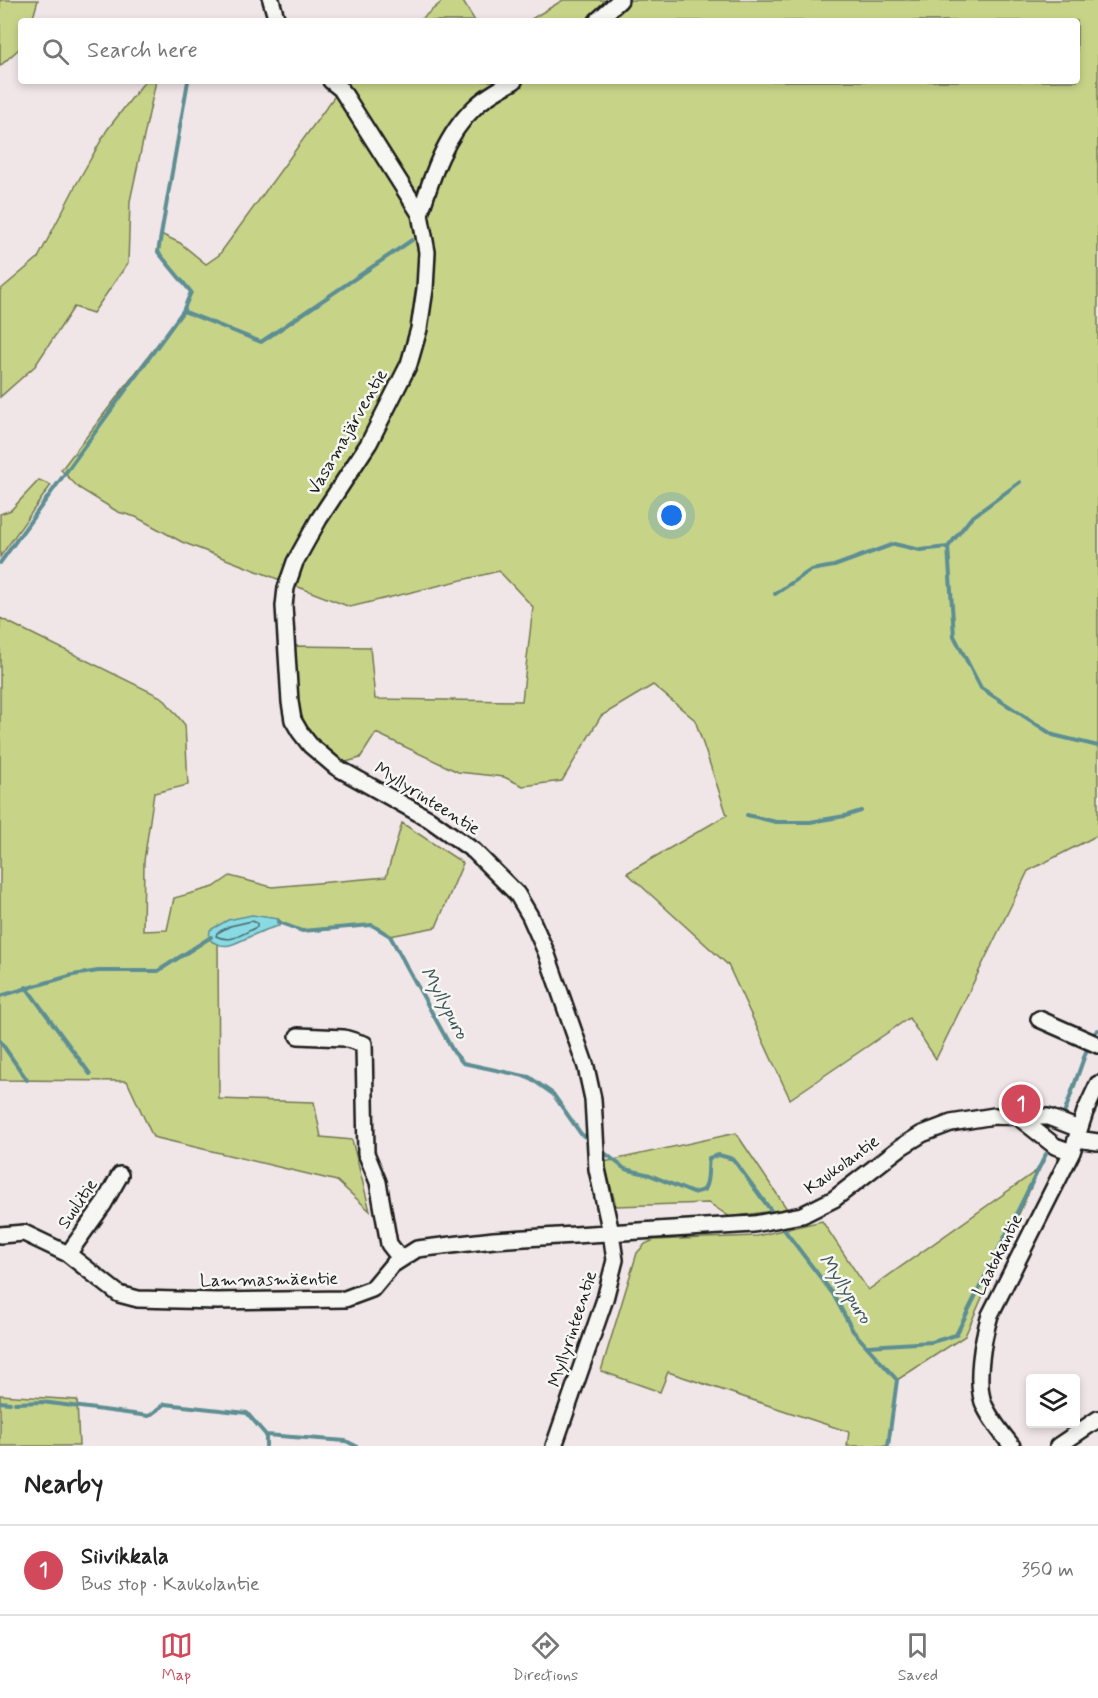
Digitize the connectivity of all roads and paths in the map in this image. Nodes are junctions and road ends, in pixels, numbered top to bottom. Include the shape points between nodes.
1 (271, 0) edge
2 (620, 0) edge
3 (276, 18) edge
4 (600, 18) edge
5 (335, 84) edge
6 (509, 84) edge
7 (420, 214) junction
8 (284, 606) joint
9 (1039, 1019) dead end
10 (298, 1036) dead end
11 (1098, 1045) edge
12 (1098, 1084) edge
13 (1017, 1116) junction
14 (1076, 1140) junction
15 (1098, 1142) edge
16 (120, 1175) dead end
17 (611, 1233) junction
18 (0, 1235) edge
19 (68, 1254) junction
20 (400, 1258) junction
21 (1098, 1419) edge
22 (554, 1446) edge
23 (1012, 1446) edge
24 (1058, 1446) edge

1 - 3 street
2 - 4 street
5 - 7 street, Vasamajärventie
6 - 7 street via 475,107 453,133
7 - 8 street, Vasamajärventie via 427,252 425,289 409,364 369,443 295,562
8 - 17 street, Myllyrinteentie via 293,720 310,745 336,766 429,819 474,851 517,894 530,916 586,1067 593,1099 599,1177
9 - 11 street
10 - 20 street via 344,1038 364,1044 366,1153 378,1182 389,1244
12 - 14 street, Laatokantie
13 - 14 street, Kaukolantie via 1048,1117
13 - 14 street, Kaukolantie via 1055,1146
13 - 17 street, Kaukolantie via 951,1123 922,1134 834,1199 793,1217 754,1224
14 - 15 street, Kaukolantie
14 - 23 street, Laatokantie via 985,1332 981,1380 985,1406
16 - 19 street, Suulitie
17 - 20 street, Lammasmäentie via 417,1249
17 - 22 street, Myllyrinteentie via 615,1260
18 - 19 street, Lammasmäentie via 24,1233
19 - 20 street, Lammasmäentie via 119,1294 138,1299 217,1301 345,1299 372,1289
21 - 24 street

